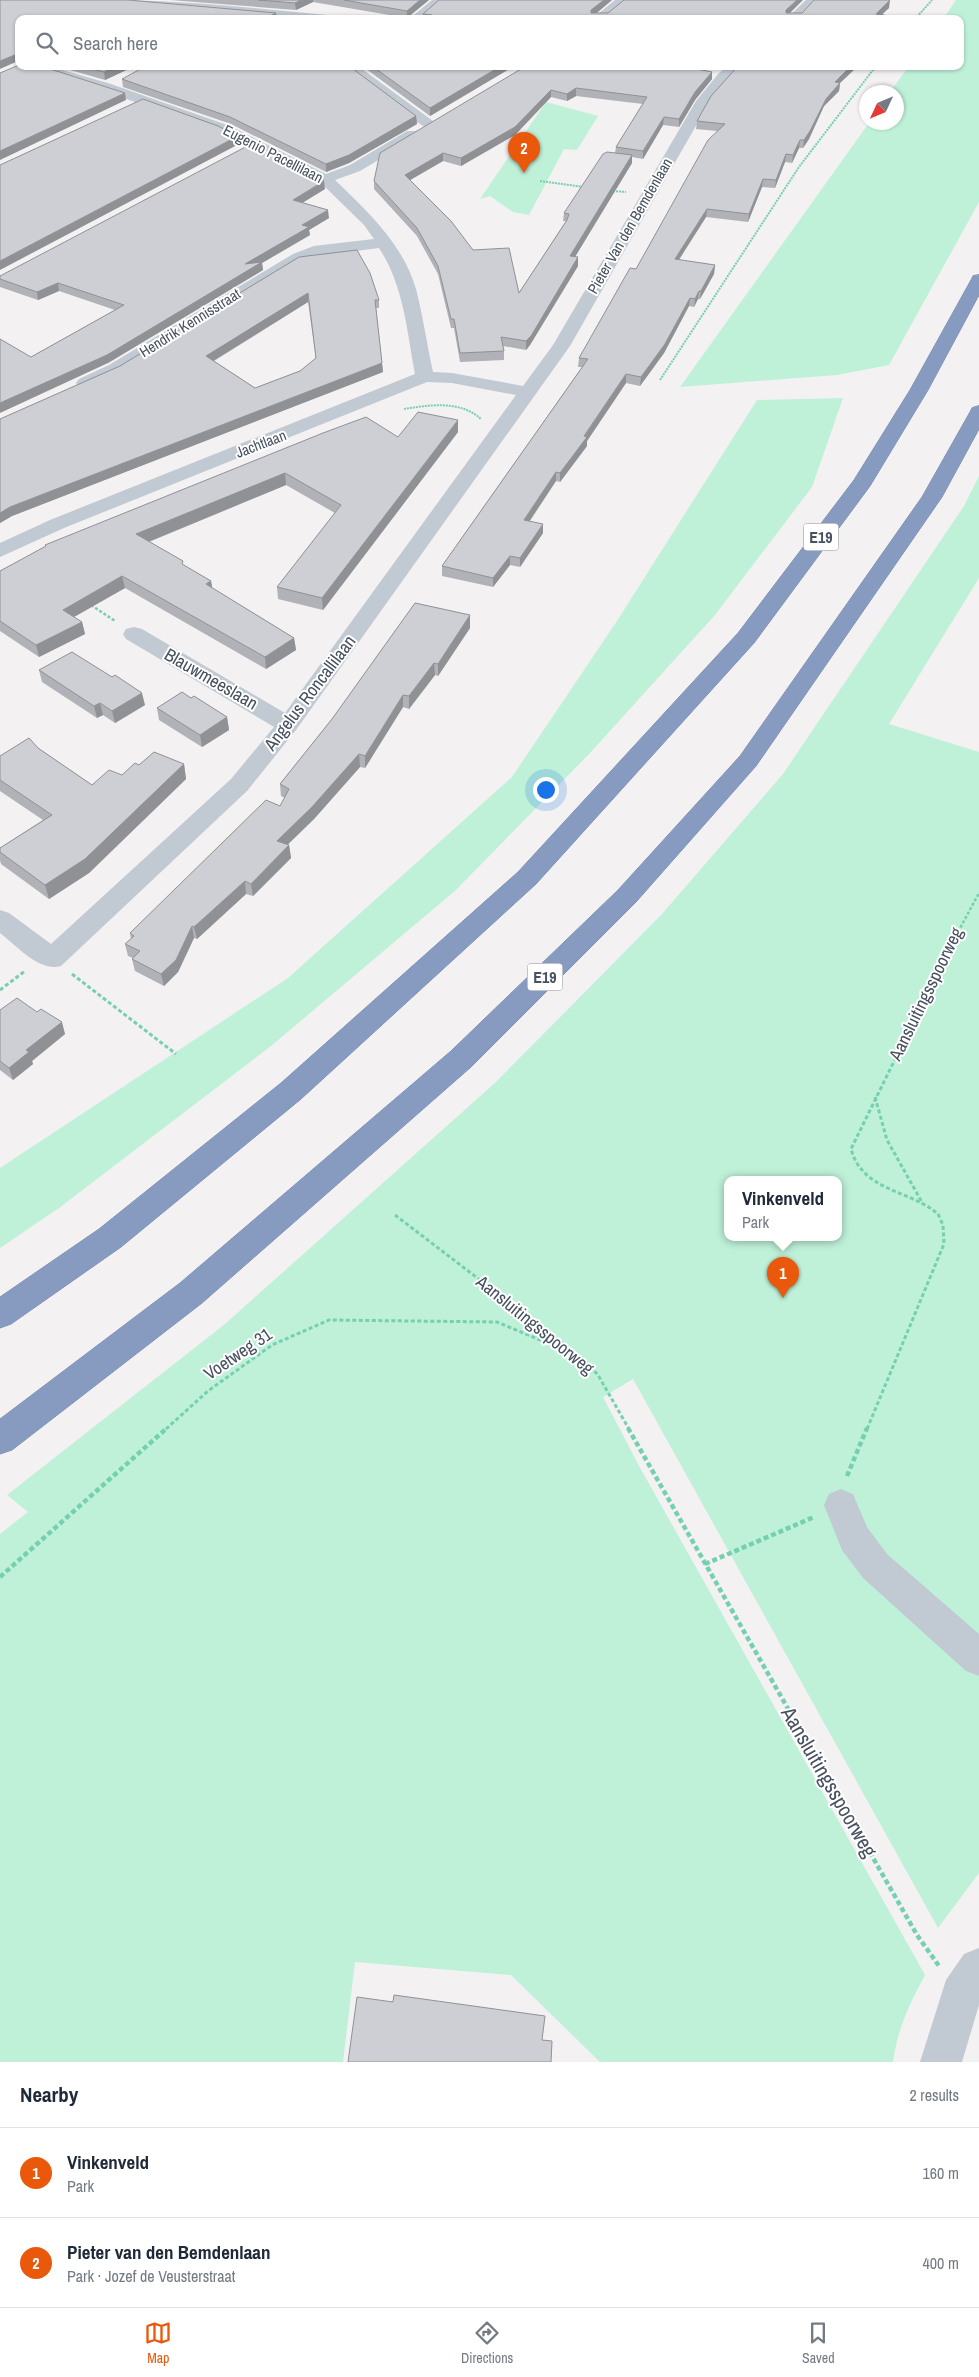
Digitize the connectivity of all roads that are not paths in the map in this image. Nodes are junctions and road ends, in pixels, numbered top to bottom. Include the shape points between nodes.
1 (115, 0) edge
2 (248, 0) edge
3 (440, 0) edge
4 (623, 0) edge
5 (813, 0) edge
6 (232, 8) junction
7 (255, 15) edge
8 (420, 15) edge
9 (603, 15) edge
10 (796, 15) edge
11 (47, 70) edge
12 (354, 70) edge
13 (732, 70) edge
14 (707, 73) edge
15 (724, 76) junction
16 (124, 79) edge
17 (106, 87) junction
18 (143, 100) junction
19 (125, 108) edge
20 (255, 143) junction
21 (240, 151) edge
22 (325, 179) junction
23 (384, 243) junction
24 (979, 280) edge
25 (425, 377) junction
26 (70, 390) edge
27 (528, 392) junction
28 (979, 412) edge
29 (0, 551) edge
30 (134, 634) road end
31 (288, 725) junction
32 (0, 919) edge
33 (0, 1314) edge
34 (0, 1439) edge
35 (841, 1505) road end
36 (979, 1658) edge
37 (970, 1982) edge
38 (941, 2062) edge

1 - 6 street
2 - 6 street
3 - 8 street
4 - 9 street
5 - 10 street
6 - 7 street
11 - 17 street, Eugenio Pacellilaan
12 - 22 street via 406,109 435,121 355,168
13 - 15 street, Pieter Van den Bemdenlaan
14 - 15 street
15 - 27 street, Pieter Van den Bemdenlaan via 703,101 561,346
16 - 17 street
17 - 18 street, Eugenio Pacellilaan
18 - 19 street
18 - 20 street, Eugenio Pacellilaan
20 - 21 street
20 - 22 street, Eugenio Pacellilaan
22 - 23 street, Eugenio Pacellilaan via 370,222
23 - 25 street, Eugenio Pacellilaan via 408,288
23 - 26 street, Hendrik Kennisstraat via 314,251 299,257 115,369
24 - 33 highway, E19 via 919,390 863,482 752,630 527,878 291,1091 110,1238
25 - 27 street, Jachtlaan via 452,378
25 - 29 street, Jachtlaan via 56,524
27 - 31 street, Angelus Roncallilaan
28 - 34 highway, E19 via 932,498 748,761 627,896 461,1060 191,1293
30 - 31 street, Blauwmeeslaan
31 - 32 street, Angelus Roncallilaan via 239,785 52,959
35 - 36 street via 854,1538 875,1566
37 - 38 street

